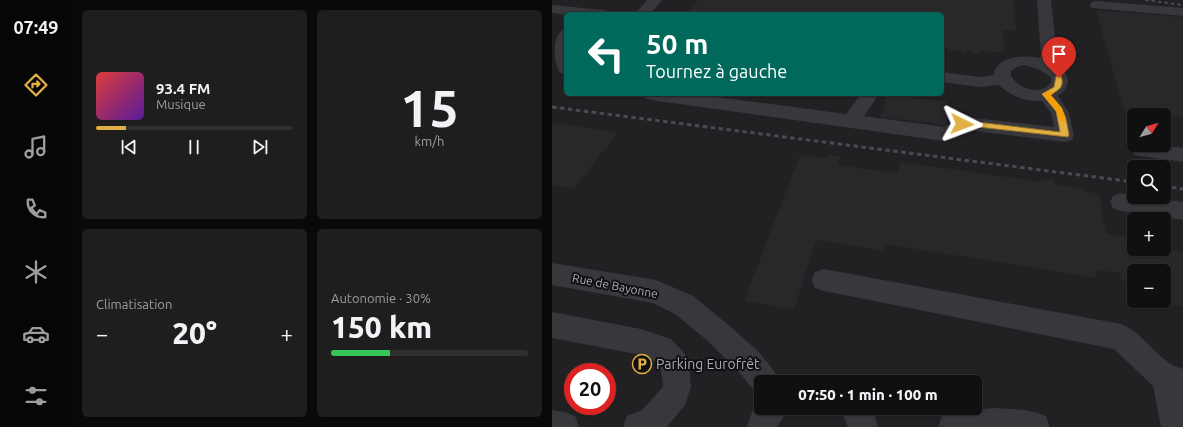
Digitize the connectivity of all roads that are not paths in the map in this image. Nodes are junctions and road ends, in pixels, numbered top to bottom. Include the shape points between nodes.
1 (655, 0) edge
2 (1044, 0) edge
3 (1097, 5) dead end
4 (552, 9) edge
5 (596, 10) edge
6 (644, 12) edge
7 (1183, 12) edge
8 (564, 36) edge
9 (564, 63) edge
10 (1044, 64) junction
11 (944, 77) edge
12 (1004, 79) junction
13 (1046, 94) junction
14 (667, 96) edge
15 (869, 96) edge
16 (850, 121) junction
17 (1162, 152) edge
18 (1183, 154) edge
19 (1121, 202) dead end
20 (1183, 211) edge
21 (552, 274) edge
22 (824, 280) dead end
23 (552, 325) edge
24 (759, 375) edge
25 (1174, 381) edge
26 (768, 415) edge
27 (860, 415) edge
28 (552, 425) edge
29 (564, 427) edge
30 (638, 427) edge
31 (762, 427) edge
32 (863, 427) edge
33 (953, 427) edge
34 (1035, 427) edge
35 (1176, 427) edge

1 - 6 street
2 - 10 street via 1049,55
3 - 7 street
4 - 5 street
8 - 9 street via 558,44
10 - 12 street via 1025,60 1009,64 1002,73
10 - 13 street via 1056,73 1059,83 1057,88
11 - 12 street via 980,82
12 - 13 street via 1009,85 1026,94
13 - 16 street via 1060,110 1065,135 966,123 951,133 944,134
14 - 16 street
15 - 16 street
17 - 18 street
19 - 20 street
21 - 24 street, Rue de Bayonne via 656,292 684,305 717,332
22 - 25 street via 1121,337
23 - 30 street via 641,342 661,349 675,364 677,387 674,395 652,422
25 - 35 street
26 - 31 street
27 - 32 street
28 - 29 street
33 - 34 street via 1001,422

